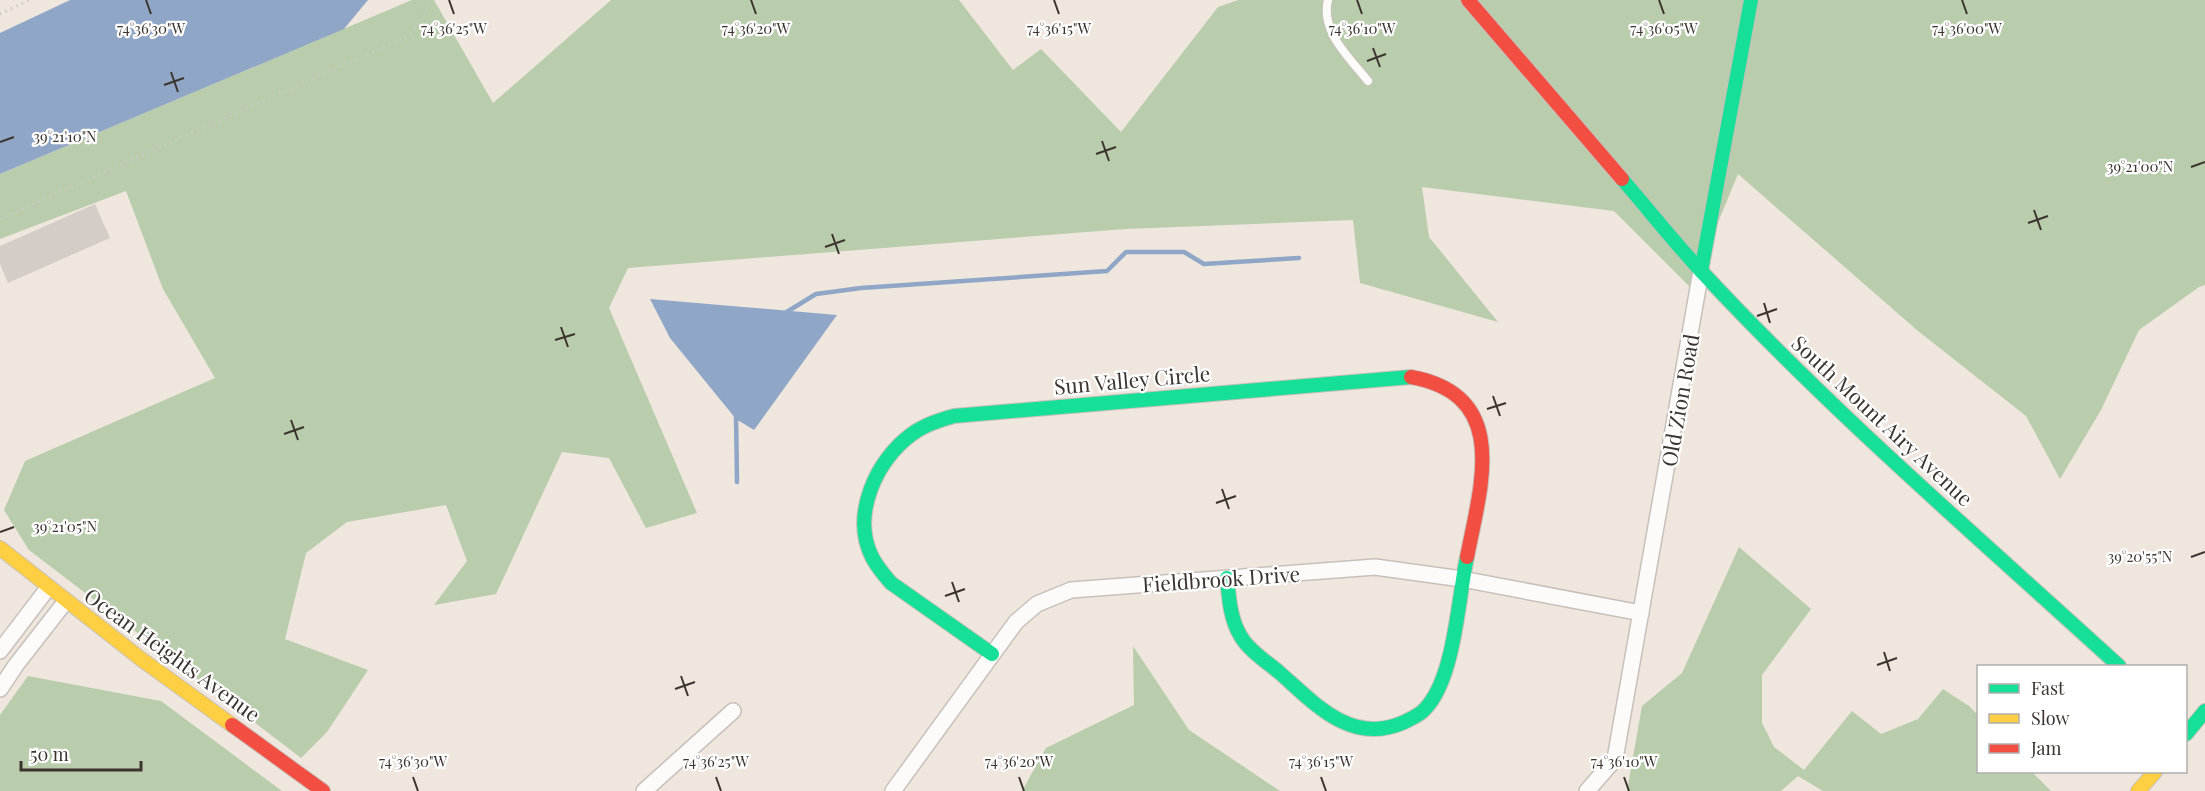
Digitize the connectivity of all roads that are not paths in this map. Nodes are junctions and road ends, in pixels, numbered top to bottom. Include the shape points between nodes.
1 (1328, 0) edge
2 (1468, 0) edge
3 (1751, 0) edge
4 (1368, 81) dead end
5 (1701, 271) junction
6 (0, 548) edge
7 (1227, 578) junction
8 (1462, 579) junction
9 (48, 588) junction
10 (66, 601) junction
11 (1641, 613) junction
12 (0, 651) edge
13 (992, 654) junction
14 (2118, 665) edge
15 (0, 689) edge
16 (733, 711) dead end
17 (2205, 711) edge
18 (2187, 731) edge
19 (2152, 773) edge
20 (323, 791) edge
21 (644, 791) edge
22 (893, 791) edge
23 (1587, 791) edge
24 (2138, 791) edge

1 - 4 lane via 1328,27
2 - 5 street, South Mount Airy Avenue
3 - 5 street, Old Zion Road
5 - 11 street, Old Zion Road
5 - 14 street, South Mount Airy Avenue via 1887,454
6 - 9 street, Ocean Heights Avenue
7 - 8 street, Fieldbrook Drive via 1375,567
7 - 8 street, Sun Valley Circle via 1231,617 1244,642 1330,717 1376,729 1406,722 1422,713 1434,699 1447,663
7 - 13 street, Fieldbrook Drive via 1062,592 1022,615
8 - 11 street, Fieldbrook Drive
8 - 13 street, Sun Valley Circle via 1481,475 1482,438 1477,422 1460,398 1431,379 1389,378 954,416 918,429 891,454 865,503 866,542 876,565 892,584
9 - 10 street, Ocean Heights Avenue
9 - 12 street
10 - 15 street
10 - 20 street, Ocean Heights Avenue
11 - 23 street, Old Zion Road via 1615,759
13 - 22 street, Fieldbrook Drive
16 - 21 street
17 - 18 street
19 - 24 street

